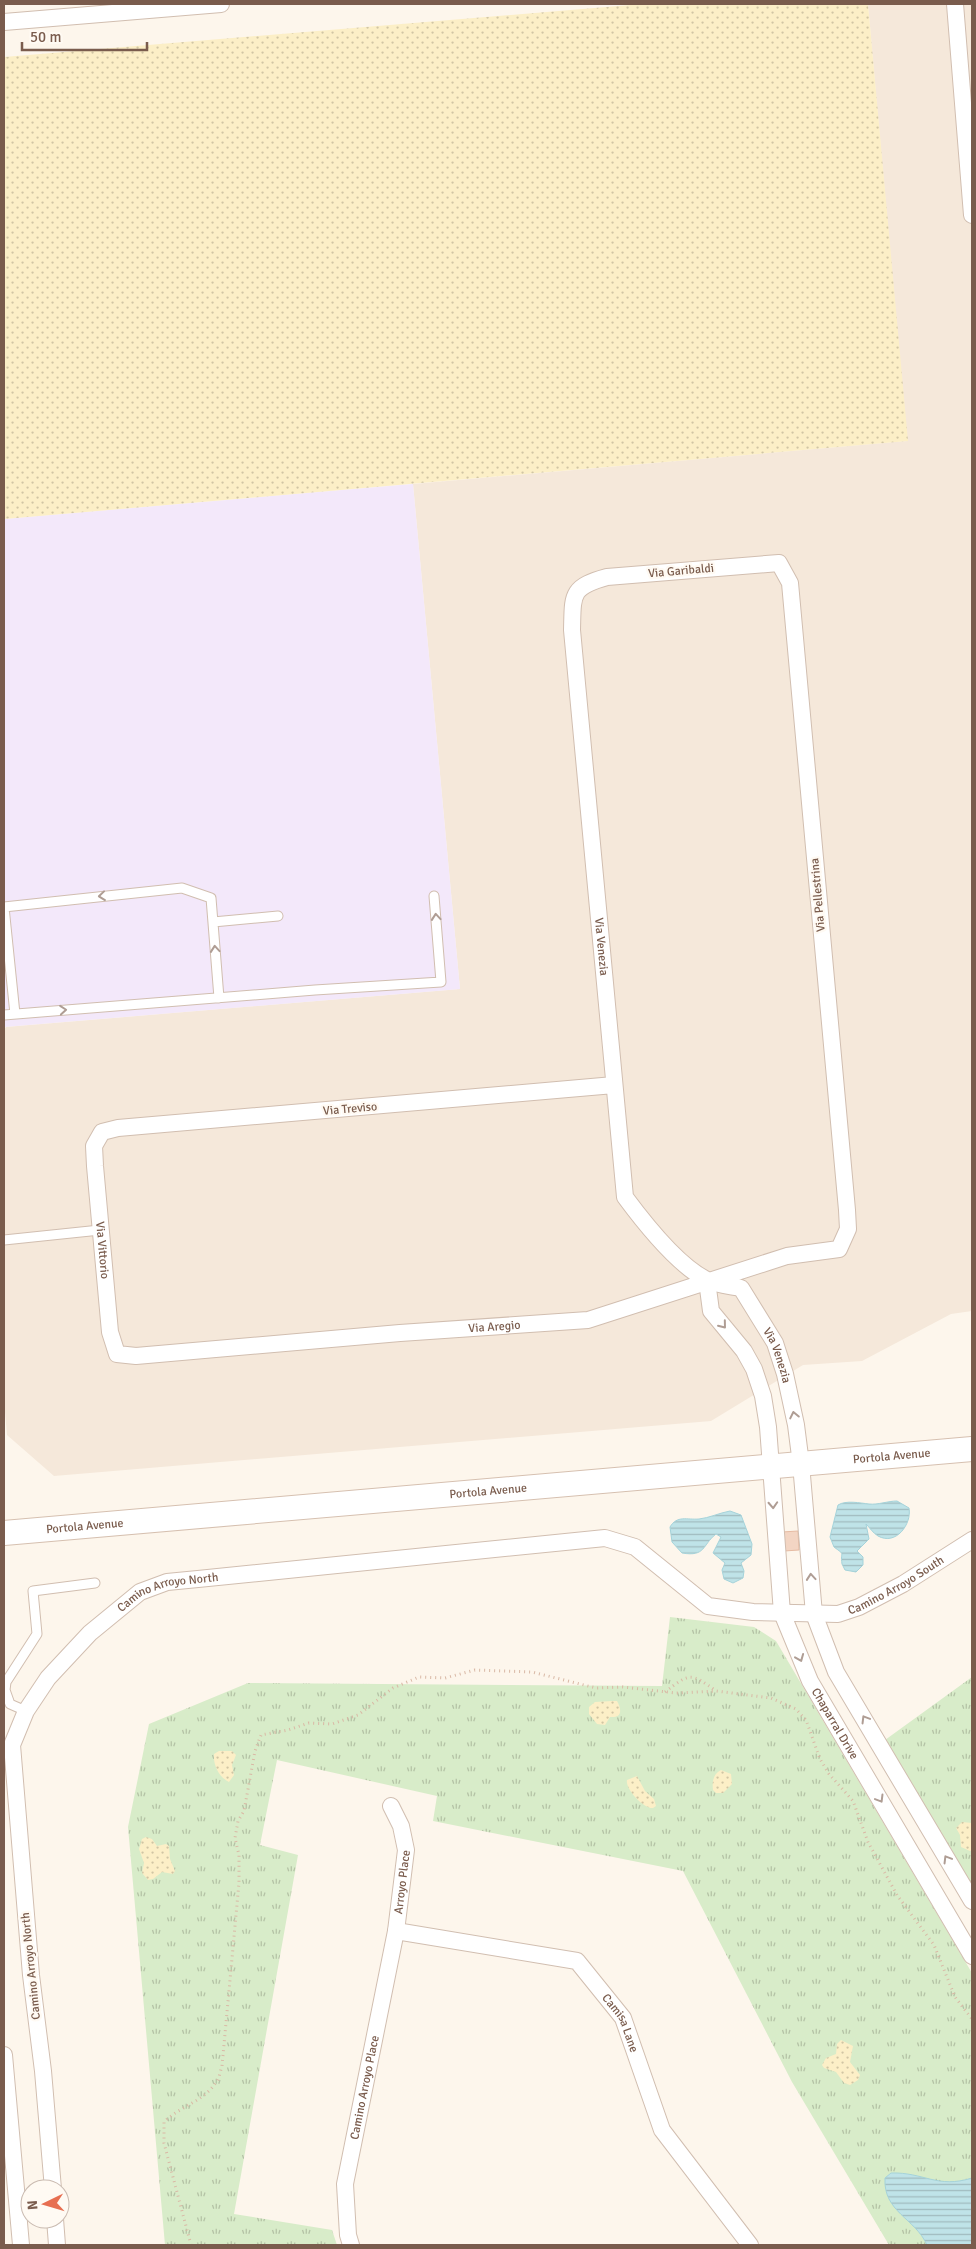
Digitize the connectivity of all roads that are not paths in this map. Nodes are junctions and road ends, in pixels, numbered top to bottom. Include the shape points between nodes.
1 (221, 4) edge
2 (955, 4) edge
3 (195, 5) edge
4 (4, 22) edge
5 (972, 215) edge
6 (778, 563) joint
7 (585, 583) joint
8 (434, 896) dead end
9 (4, 906) edge
10 (278, 916) dead end
11 (213, 922) junction
12 (219, 998) junction
13 (15, 1014) junction
14 (4, 1015) edge
15 (614, 1085) junction
16 (94, 1146) joint
17 (848, 1229) joint
18 (100, 1230) junction
19 (4, 1240) edge
20 (707, 1281) junction
21 (117, 1354) joint
22 (972, 1449) edge
23 (801, 1464) junction
24 (771, 1466) junction
25 (4, 1533) edge
26 (972, 1540) edge
27 (95, 1583) dead end
28 (782, 1613) junction
29 (814, 1614) junction
30 (26, 1711) junction
31 (392, 1806) dead end
32 (972, 1901) edge
33 (396, 1930) junction
34 (972, 1956) edge
35 (4, 2055) edge
36 (52, 2179) edge
37 (56, 2229) edge
38 (21, 2245) edge
39 (57, 2245) edge
40 (351, 2245) edge
41 (750, 2245) edge

1 - 3 street
2 - 5 street
3 - 4 street
6 - 7 street, Via Garibaldi via 607,577
6 - 17 street, Via Pellestrina via 790,584
7 - 15 street, Via Venezia via 573,598 572,630
12 -> 8 lane via 441,982
11 -> 9 lane via 211,898 182,888
9 - 13 lane
10 - 11 lane
12 -> 11 lane
13 -> 12 lane
13 - 14 lane
15 - 16 street, Via Treviso via 118,1128 102,1132
15 - 20 street, Via Venezia via 625,1197 674,1255
16 - 18 street, Via Vittorio
17 - 20 street, Via Aregio via 839,1249 787,1256
18 - 19 lane
18 - 21 street, Via Vittorio via 110,1332
20 - 21 street, Via Aregio via 588,1320 136,1356
23 -> 20 street, Via Venezia via 796,1425 775,1343 741,1288
20 -> 24 street, Via Venezia via 711,1311 744,1351 754,1369 763,1396
22 - 23 main road, Portola Avenue
23 - 24 main road, Portola Avenue
29 -> 23 street
24 - 25 main road, Portola Avenue
24 -> 28 street, Chaparral Drive
26 - 29 street, Camino Arroyo South via 903,1584 859,1607 838,1614
27 - 30 lane via 33,1591 37,1634 6,1682 5,1690 10,1704
28 - 29 street, Camino Arroyo North
28 - 30 street, Camino Arroyo North via 708,1606 635,1547 605,1538 167,1582 140,1592 90,1633 48,1678
28 -> 34 street, Chaparral Drive via 810,1681
32 -> 29 street via 836,1672
30 - 36 street, Camino Arroyo North via 12,1745 30,1975 43,2071
31 - 33 street, Arroyo Place via 401,1826 406,1850
33 - 40 street, Camino Arroyo Place via 345,2184
33 - 41 street, Camisa Lane via 577,1961 623,2018 662,2130
35 - 38 street
37 - 39 street

